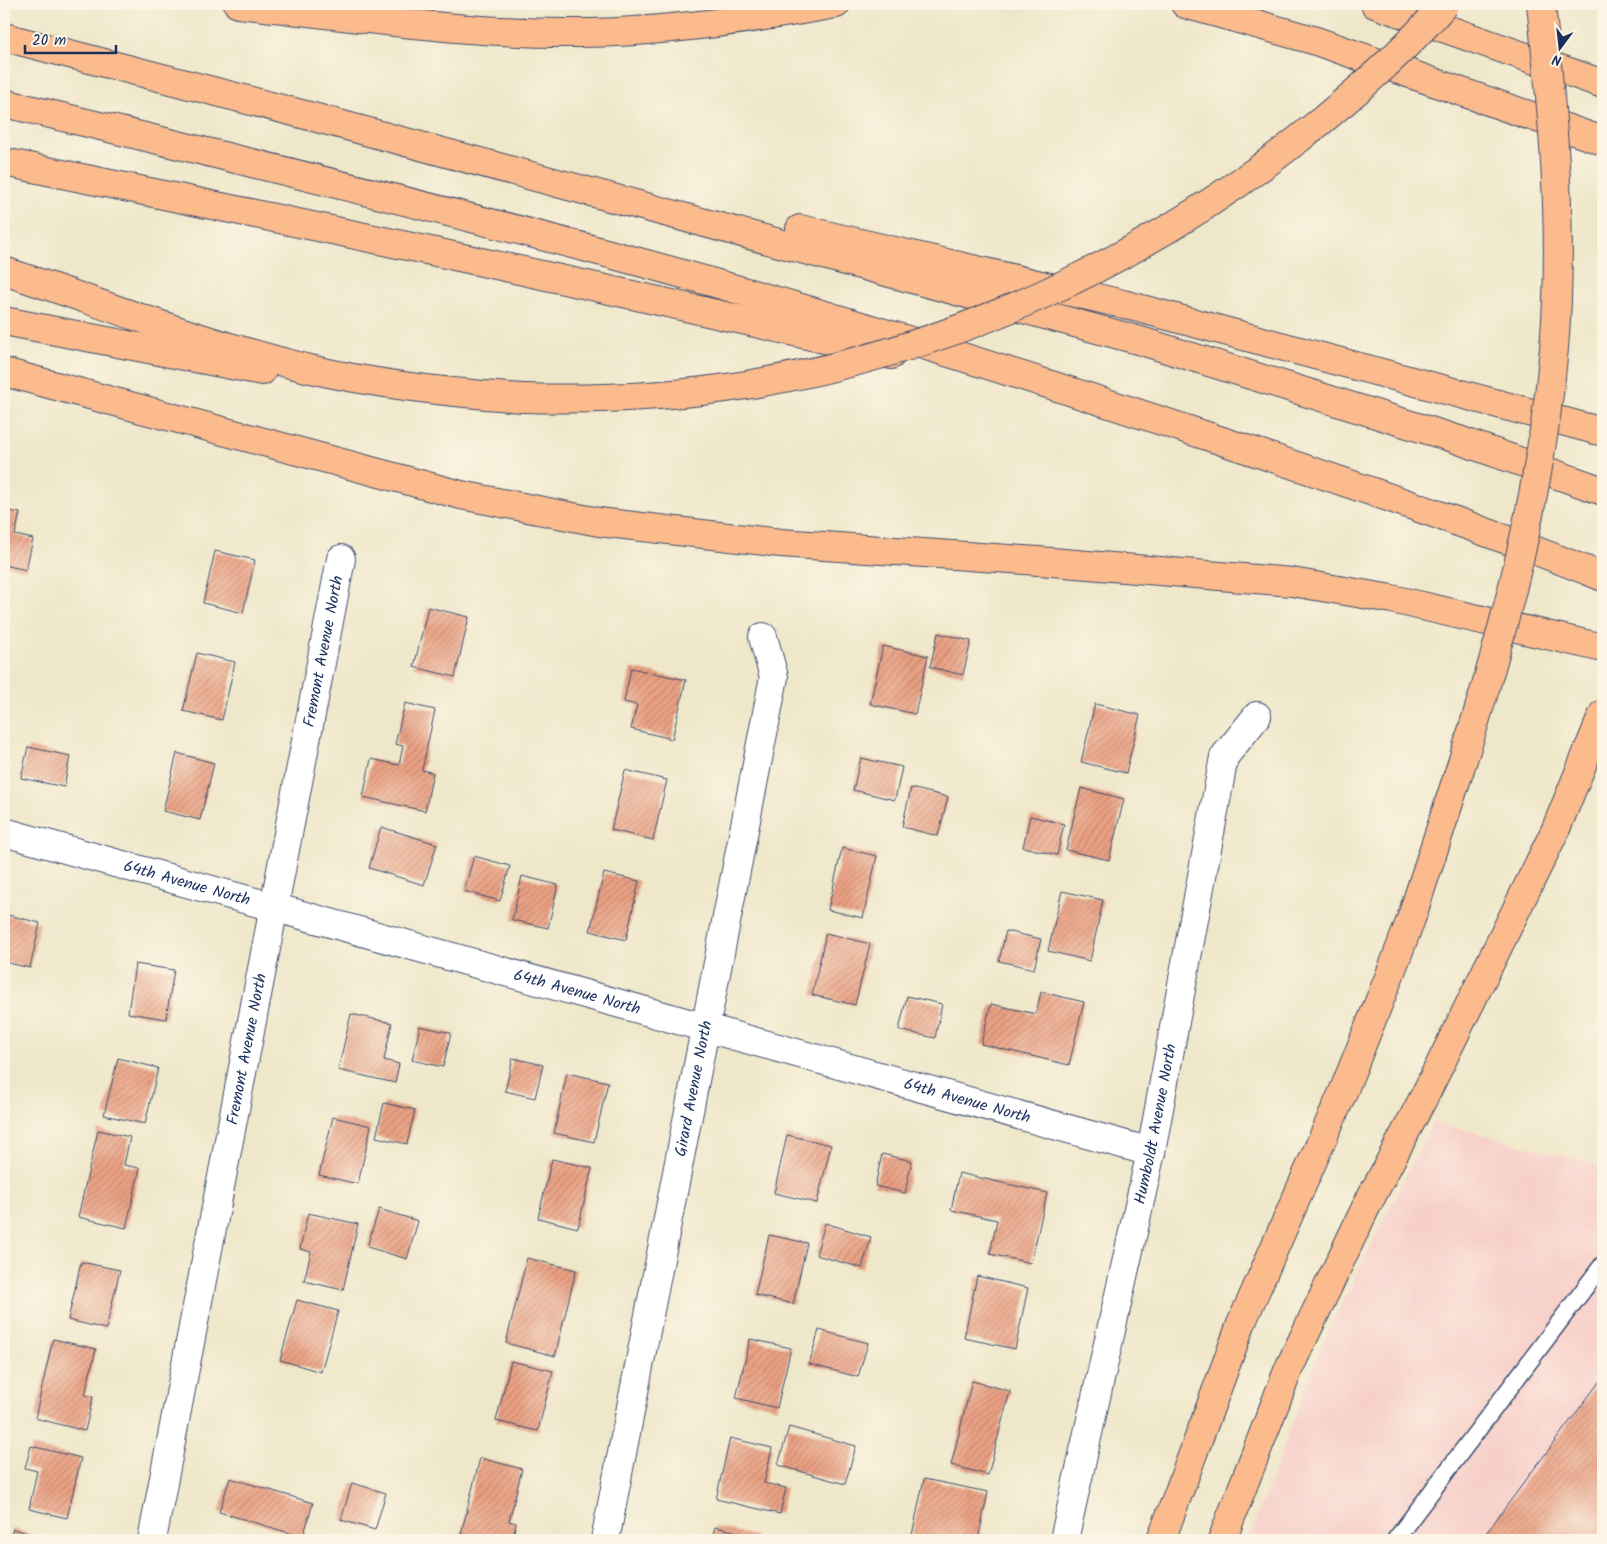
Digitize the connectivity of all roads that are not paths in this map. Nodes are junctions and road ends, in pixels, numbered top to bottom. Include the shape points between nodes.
1 (238, 4) edge
2 (1185, 4) edge
3 (1375, 4) edge
4 (1445, 4) edge
5 (1541, 4) edge
6 (824, 6) edge
7 (4, 37) edge
8 (1603, 84) edge
9 (4, 103) edge
10 (318, 118) junction
11 (1603, 141) edge
12 (4, 162) edge
13 (4, 271) edge
14 (4, 321) edge
15 (4, 372) edge
16 (440, 391) junction
17 (1603, 432) edge
18 (1212, 438) junction
19 (1603, 491) edge
20 (341, 559) dead end
21 (1603, 577) edge
22 (763, 637) dead end
23 (1603, 648) edge
24 (1603, 714) edge
25 (1257, 716) dead end
26 (4, 832) edge
27 (274, 907) junction
28 (705, 1027) junction
29 (1151, 1152) junction
30 (1603, 1264) edge
31 (152, 1540) edge
32 (605, 1540) edge
33 (1064, 1540) edge
34 (1161, 1540) edge
35 (1222, 1540) edge
36 (1395, 1540) edge

1 - 6 highway via 480,29 577,33 661,28
2 - 11 highway via 1313,40
3 - 8 highway
4 - 16 highway, bridge via 1365,84 1238,186 1128,253 1019,305 906,347 747,385 629,397 523,398
5 - 34 highway, bridge via 1558,215 1556,308 1552,365 1534,488 1510,601 1490,675 1390,977 1241,1324
7 - 10 highway
9 - 18 highway via 609,254 1004,370
10 - 17 highway via 1123,304
10 - 19 highway via 1141,340 1438,434
12 - 18 highway via 168,194 676,304 941,367
13 - 16 highway via 262,356 322,371
14 - 16 highway via 235,367 312,379
15 - 23 highway via 461,495 599,522 780,543 1292,582 1392,599
18 - 21 highway via 1447,517
20 - 27 street, Fremont Avenue North
22 - 28 street, Girard Avenue North via 774,677
24 - 35 highway via 1555,831 1289,1368
25 - 29 street, Humboldt Avenue North via 1224,757
26 - 27 street, 64th Avenue North
27 - 28 street, 64th Avenue North
27 - 31 street, Fremont Avenue North
28 - 29 street, 64th Avenue North
28 - 32 street, Girard Avenue North
29 - 33 street, Humboldt Avenue North
30 - 36 lane

